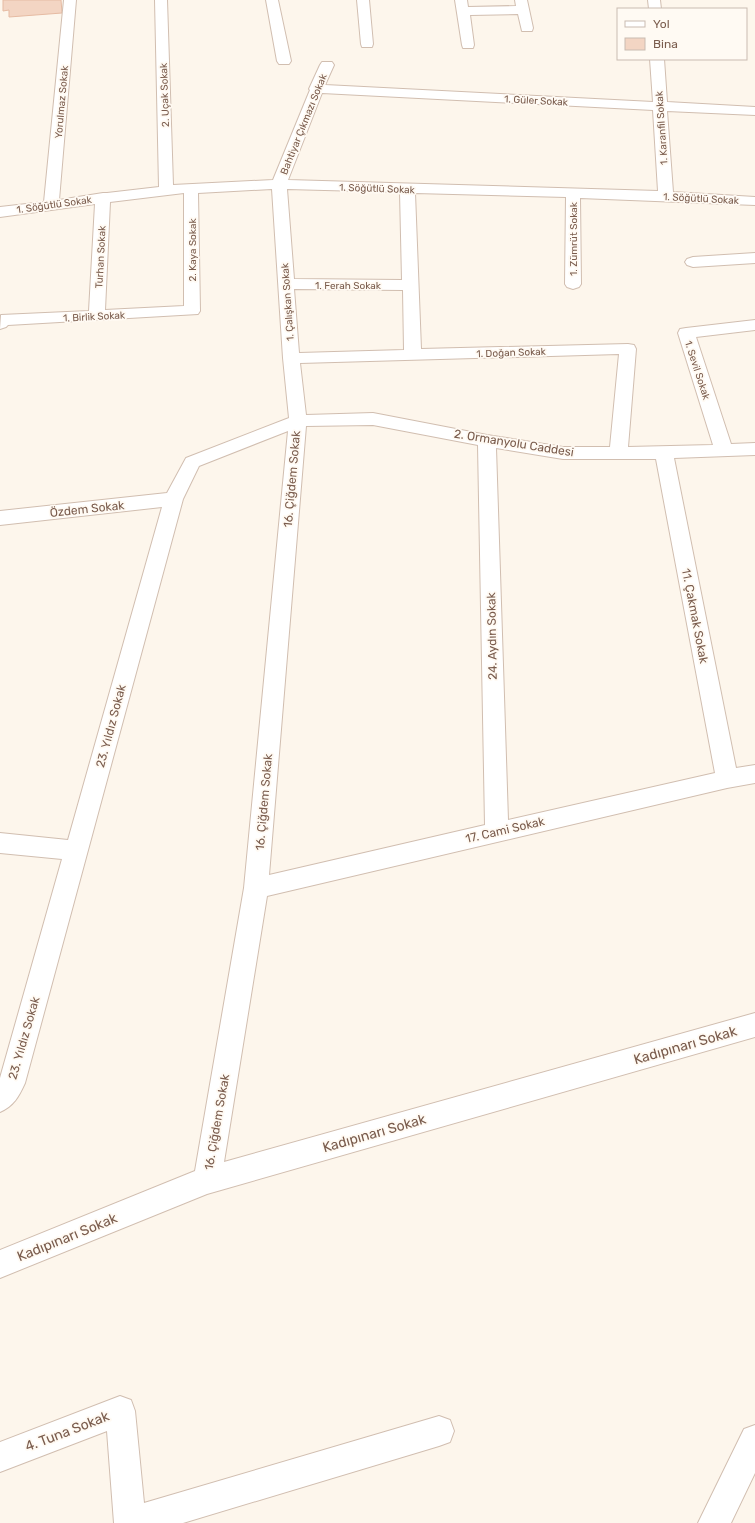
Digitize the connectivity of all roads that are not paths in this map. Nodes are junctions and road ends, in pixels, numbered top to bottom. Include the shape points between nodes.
1 (70, 0) edge
2 (161, 0) edge
3 (272, 0) edge
4 (363, 0) edge
5 (522, 5) edge
6 (462, 6) edge
7 (527, 28) dead end
8 (367, 44) dead end
9 (468, 45) dead end
10 (657, 60) edge
11 (284, 61) dead end
12 (327, 65) dead end
13 (316, 89) junction
14 (660, 106) junction
15 (755, 111) edge
16 (279, 184) junction
17 (191, 188) junction
18 (407, 189) junction
19 (166, 190) junction
20 (573, 194) junction
21 (666, 196) junction
22 (103, 197) junction
23 (755, 201) edge
24 (51, 204) junction
25 (0, 212) edge
26 (755, 258) edge
27 (693, 262) dead end
28 (286, 284) junction
29 (573, 284) dead end
30 (410, 285) junction
31 (192, 311) joint
32 (97, 316) junction
33 (0, 324) edge
34 (755, 325) edge
35 (413, 355) junction
36 (291, 358) junction
37 (298, 421) junction
38 (488, 441) junction
39 (755, 449) edge
40 (724, 451) junction
41 (618, 452) junction
42 (664, 453) junction
43 (174, 499) junction
44 (0, 518) edge
45 (755, 774) edge
46 (727, 779) junction
47 (497, 832) junction
48 (0, 843) edge
49 (76, 851) junction
50 (256, 888) junction
51 (755, 1025) edge
52 (0, 1098) edge
53 (207, 1180) junction
54 (0, 1264) edge
55 (439, 1431) dead end
56 (755, 1440) edge
57 (0, 1458) edge
58 (130, 1523) edge
59 (714, 1523) edge

1 - 24 street, Yorulmaz Sokak
2 - 19 street, 2. Uçak Sokak
3 - 11 street
4 - 8 street
5 - 6 street
5 - 7 street
6 - 9 street
10 - 14 street, 1. Karanfil Sokak
12 - 13 street, Bahtiyar Çıkmazı Sokak
13 - 14 street, 1. Güler Sokak
13 - 16 street, Bahtiyar Çıkmazı Sokak
14 - 15 street, 1. Güler Sokak
14 - 21 street, 1. Karanfil Sokak
16 - 17 street, 1. Söğütlü Sokak
16 - 18 street, 1. Söğütlü Sokak
16 - 28 street, 1. Çalışkan Sokak
17 - 19 street, 1. Söğütlü Sokak
17 - 31 street, 2. Kaya Sokak
18 - 20 street, 1. Söğütlü Sokak
18 - 30 street
19 - 22 street, 1. Söğütlü Sokak
20 - 21 street, 1. Söğütlü Sokak
20 - 29 street, 1. Zümrüt Sokak
21 - 23 street, 1. Söğütlü Sokak
22 - 24 street, 1. Söğütlü Sokak
22 - 32 street, Turhan Sokak
24 - 25 street, 1. Söğütlü Sokak
26 - 27 street
28 - 30 street, 1. Ferah Sokak
28 - 36 street, 1. Çalışkan Sokak
30 - 35 street
31 - 32 street, 1. Birlik Sokak
32 - 33 street, 1. Birlik Sokak via 1,320
34 - 40 street, 1. Sevil Sokak via 686,333
35 - 36 street, 1. Doğan Sokak
35 - 41 street, 1. Doğan Sokak via 628,348
36 - 37 street, 1. Çalışkan Sokak
37 - 38 street, 2. Ormanyolu Caddesi via 373,419
37 - 43 street, 23. Yıldız Sokak via 192,462
37 - 50 street, 16. Çiğdem Sokak
38 - 41 street, 2. Ormanyolu Caddesi via 563,453
38 - 47 street, 24. Aydın Sokak
39 - 40 street, 2. Ormanyolu Caddesi
40 - 42 street, 2. Ormanyolu Caddesi
41 - 42 street, 2. Ormanyolu Caddesi
42 - 46 street, 11. Çakmak Sokak
43 - 44 street, Özdem Sokak
43 - 49 street, 23. Yıldız Sokak
45 - 46 street, 17. Cami Sokak
46 - 47 street, 17. Cami Sokak
47 - 50 street, 17. Cami Sokak
48 - 49 street
49 - 52 street, 23. Yıldız Sokak via 12,1083
50 - 53 street, 16. Çiğdem Sokak
51 - 53 street, Kadıpınarı Sokak
53 - 54 street, Kadıpınarı Sokak
55 - 58 street
56 - 59 street
57 - 58 street, 4. Tuna Sokak via 120,1411

